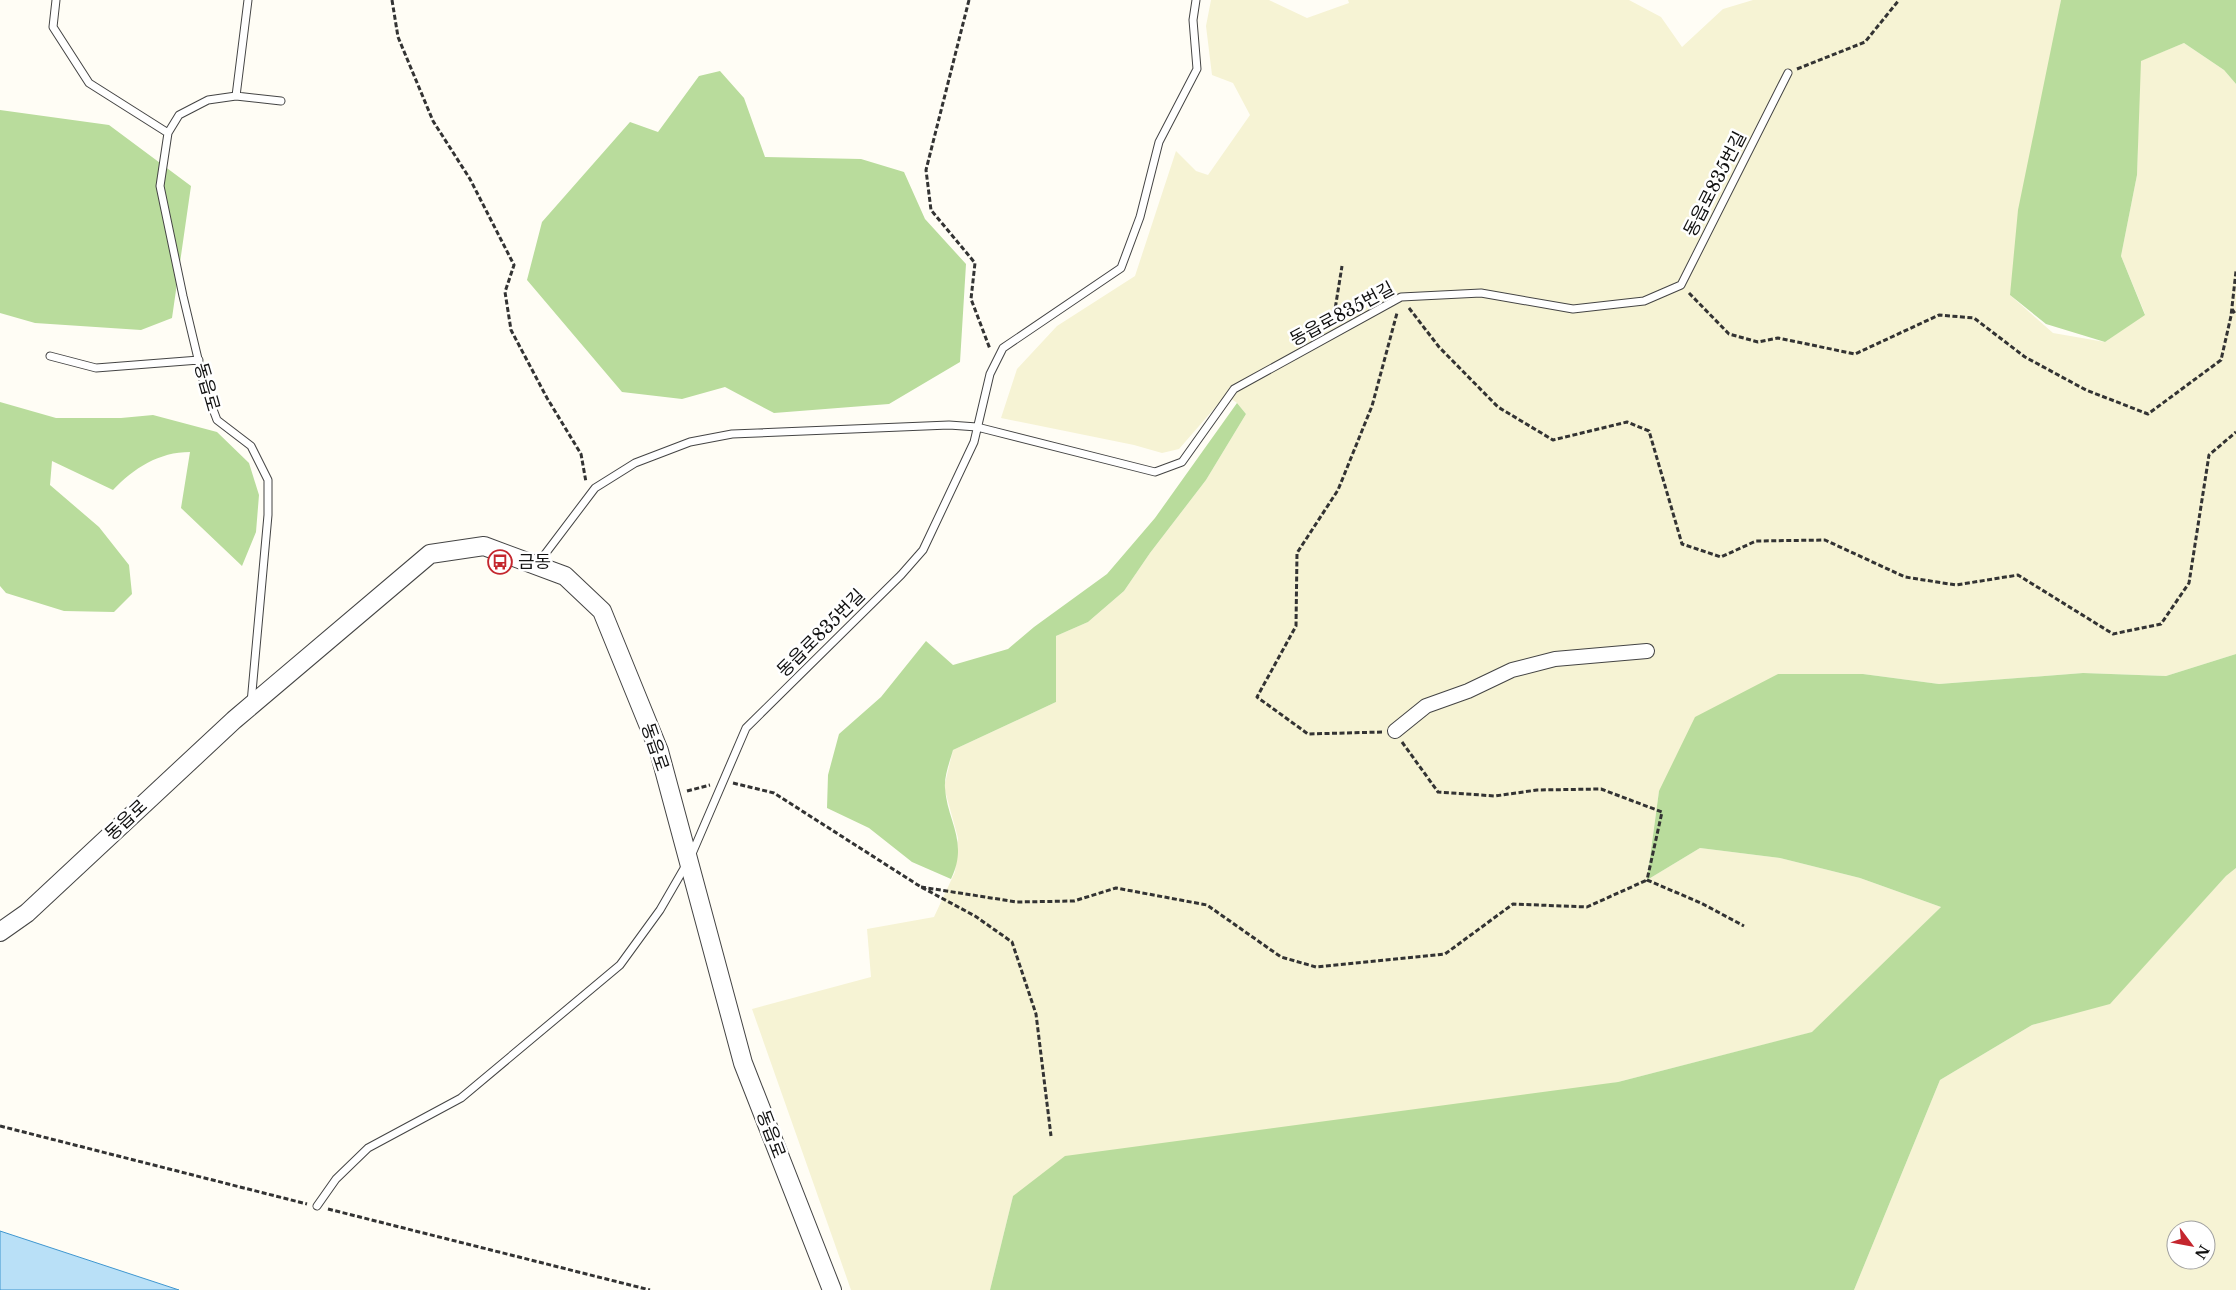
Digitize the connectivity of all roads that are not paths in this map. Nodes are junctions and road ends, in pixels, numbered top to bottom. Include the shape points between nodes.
1 (56, 0) edge
2 (248, 0) edge
3 (1196, 0) edge
4 (1788, 72) road end
5 (236, 96) junction
6 (282, 101) dead end
7 (168, 133) junction
8 (50, 356) dead end
9 (199, 360) junction
10 (977, 427) junction
11 (536, 566) junction
12 (1647, 651) dead end
13 (251, 705) junction
14 (1395, 732) road end
15 (688, 861) junction
16 (0, 932) edge
17 (317, 1206) dead end
18 (832, 1290) edge

1 - 7 lane via 53,27 89,83
2 - 5 lane
3 - 10 lane, 동읍로835번길 via 1193,20 1197,69 1159,142 1140,217 1121,268 1003,348 990,374
4 - 10 lane, 동읍로835번길 via 1681,286 1644,301 1573,309 1481,293 1401,298 1234,390 1182,462 1155,472
5 - 6 lane, 동읍로
5 - 7 lane, 동읍로 via 208,100 179,115
7 - 9 lane, 동읍로 via 160,186
8 - 9 lane via 96,368
9 - 13 lane, 동읍로 via 217,420 251,446 268,480 268,515
10 - 11 lane, 동읍로835번길 via 732,434 690,442 634,463 595,488
10 - 15 lane, 동읍로835번길 via 974,442 923,550 746,728
11 - 13 street, 동읍로 via 484,546 430,554
11 - 15 street, 동읍로 via 565,576 602,611 659,751
12 - 14 street via 1555,659 1512,670 1426,706
13 - 16 street, 동읍로 via 27,912
15 - 17 lane, 동읍로835번길 via 660,910 620,965 461,1098 368,1148 336,1179
15 - 18 street, 동읍로 via 743,1063

